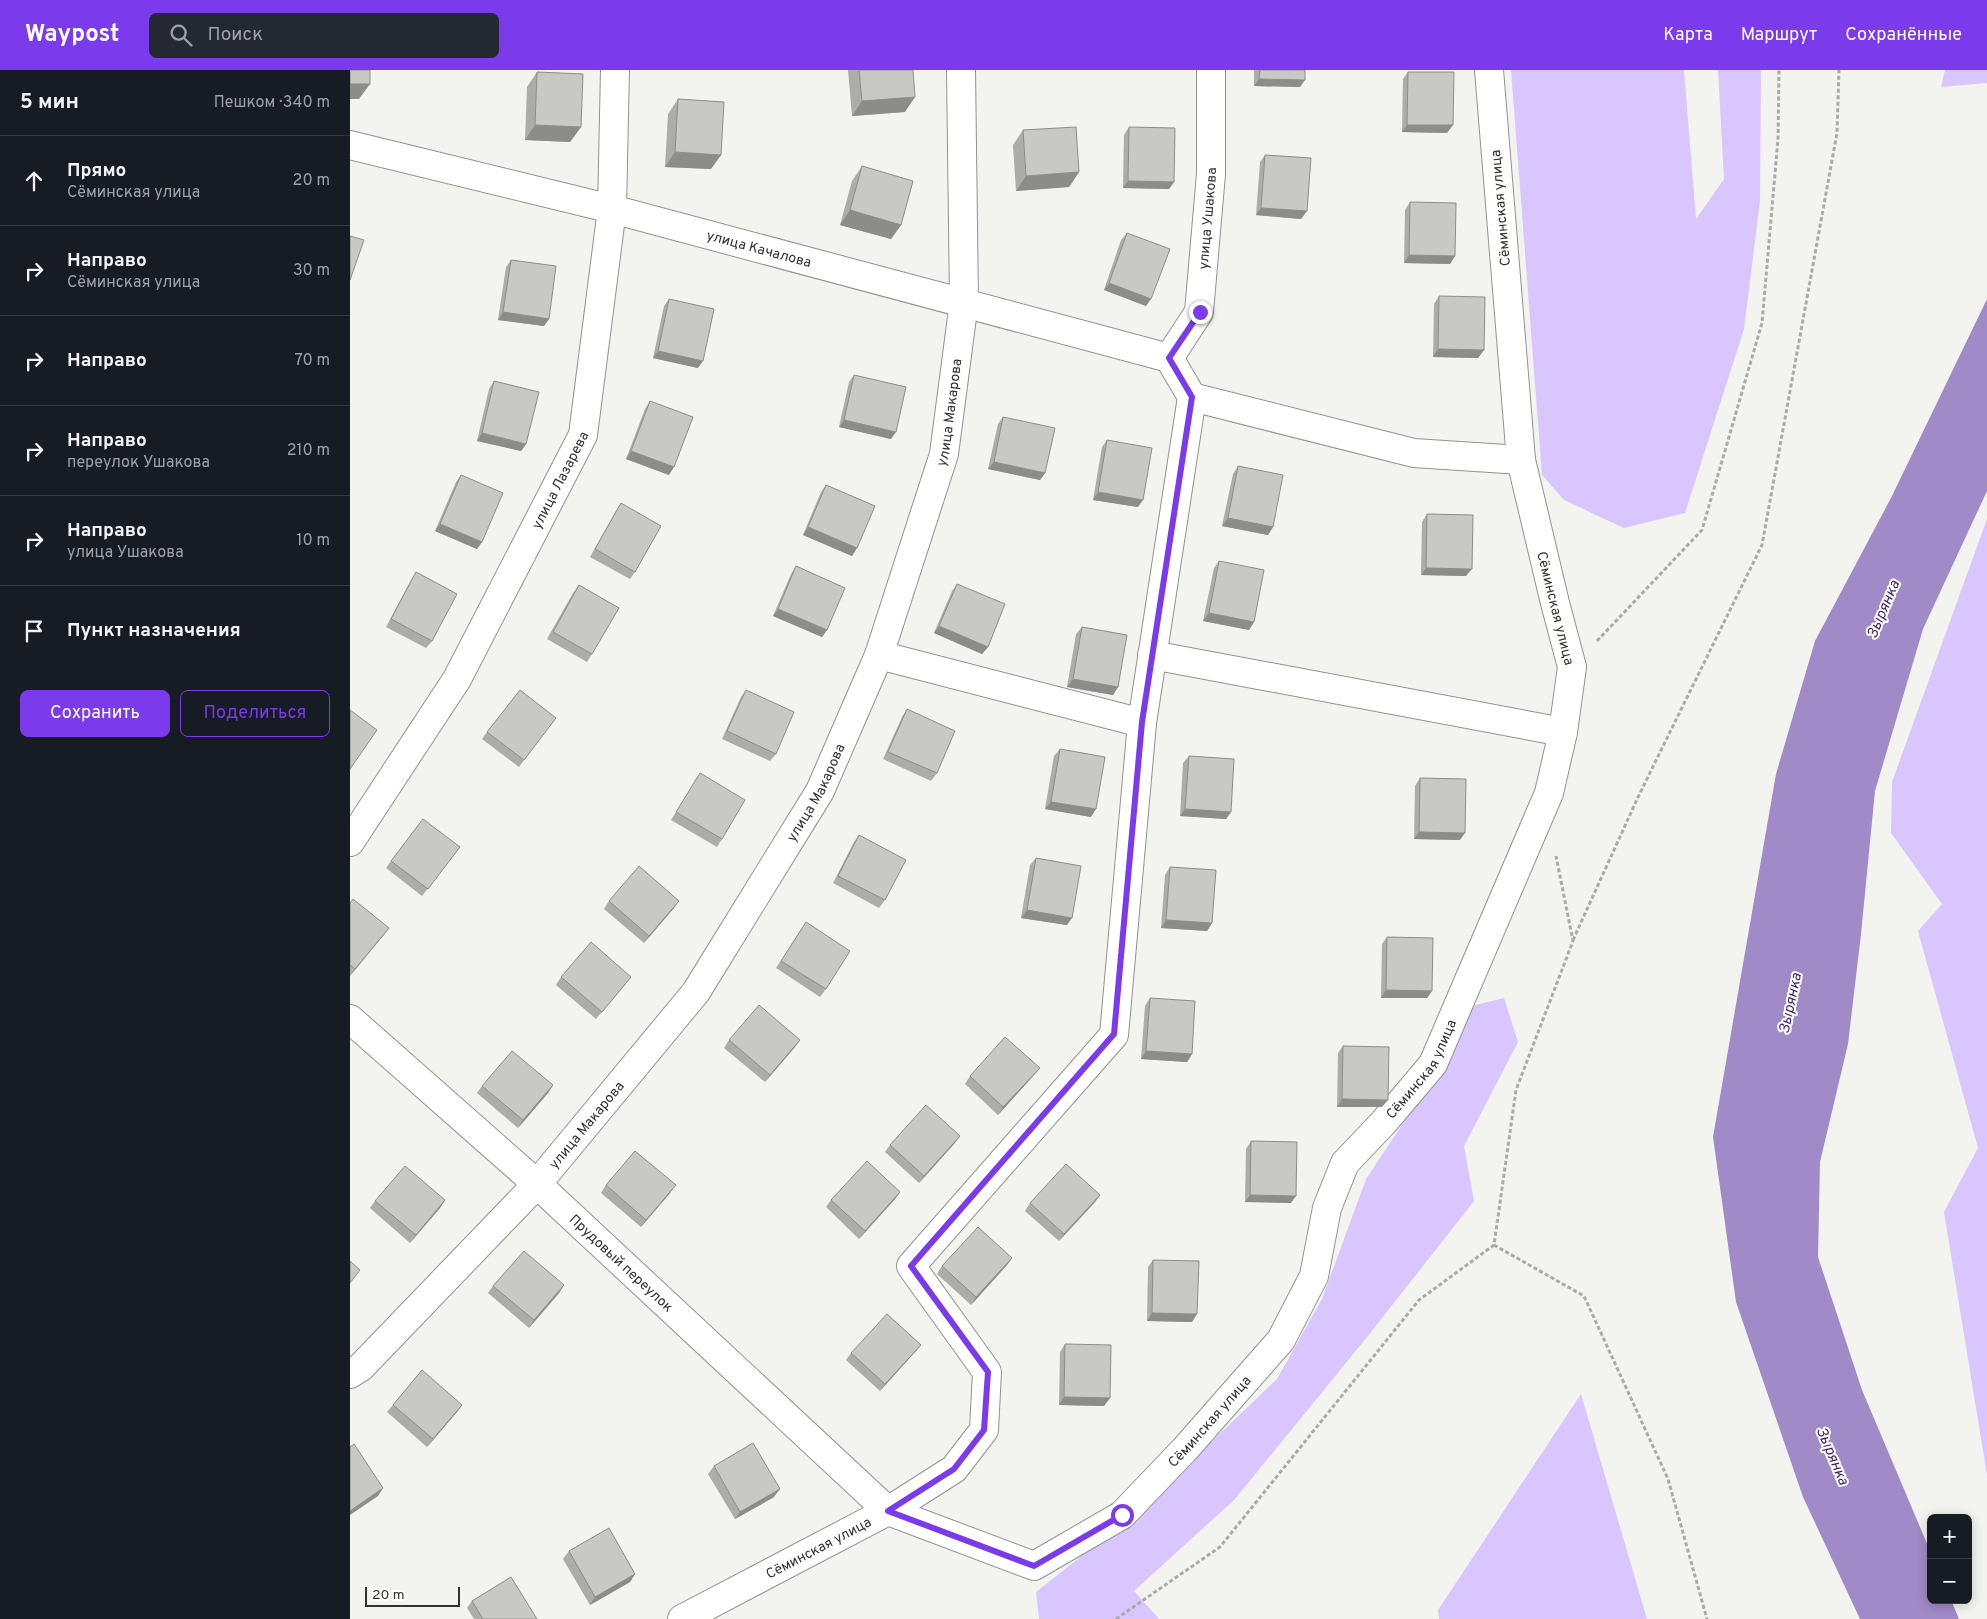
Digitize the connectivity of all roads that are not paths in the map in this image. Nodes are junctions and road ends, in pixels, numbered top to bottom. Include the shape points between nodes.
1 (615, 70) edge
2 (961, 70) edge
3 (1211, 70) edge
4 (1490, 70) edge
5 (350, 145) edge
6 (612, 209) junction
7 (964, 302) junction
8 (1169, 358) junction
9 (1192, 397) junction
10 (1521, 460) junction
11 (880, 655) junction
12 (1152, 655) junction
13 (1142, 722) junction
14 (1562, 732) junction
15 (350, 842) edge
16 (350, 1019) edge
17 (538, 1184) junction
18 (350, 1374) edge
19 (888, 1511) junction
20 (682, 1619) edge

1 - 6 street, улица Лазарева
2 - 7 street, улица Макарова
3 - 8 street, улица Ушакова via 1211,174 1200,312
4 - 10 street, Сёминская улица
5 - 6 street, улица Качалова
6 - 7 street, улица Качалова
6 - 15 street, улица Лазарева via 583,435 457,679
7 - 8 street, улица Качалова
7 - 11 street, улица Макарова via 944,454
8 - 9 street
9 - 10 street via 1414,453
9 - 12 street
10 - 14 street, Сёминская улица via 1572,667
11 - 13 street
11 - 17 street, улица Макарова via 820,791 696,992
12 - 13 street
12 - 14 street
13 - 19 street via 1114,1034 911,1266 988,1372 984,1430 954,1469
14 - 19 street, Сёминская улица via 1549,793 1433,1064 1345,1163 1328,1208 1314,1276 1281,1340 1122,1515 1034,1566
16 - 17 street, Прудовый переулок
17 - 18 street, улица Макарова via 361,1367
17 - 19 street, Прудовый переулок
19 - 20 street, Сёминская улица

